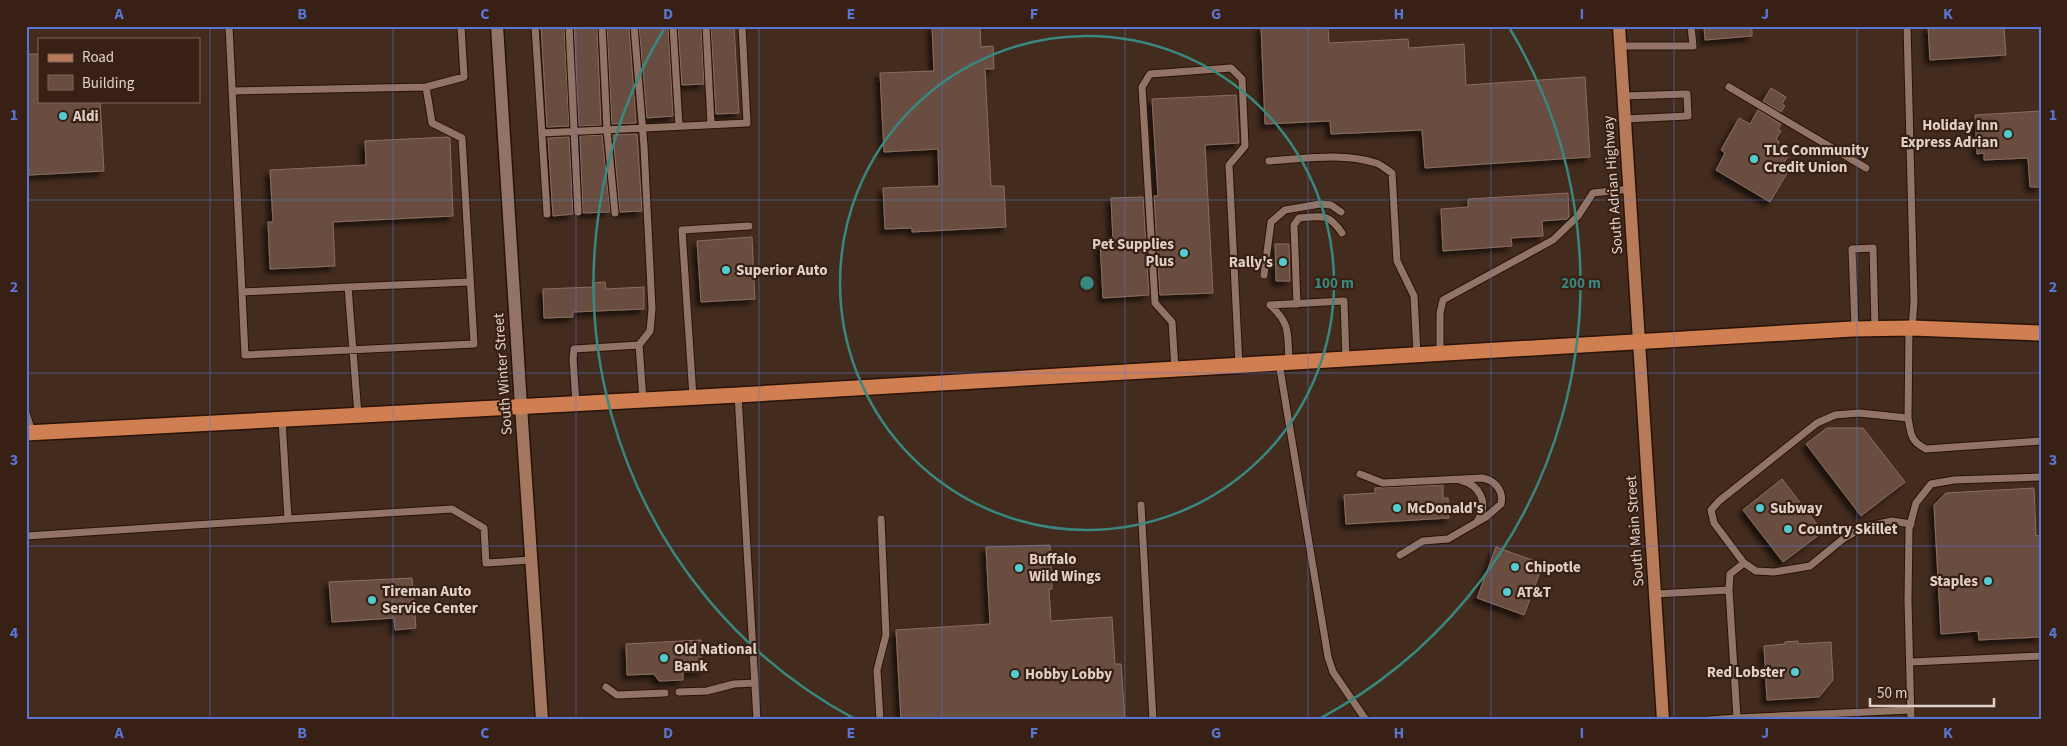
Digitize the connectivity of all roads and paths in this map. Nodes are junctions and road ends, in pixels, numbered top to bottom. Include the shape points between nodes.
1 (229, 26) edge
2 (461, 26) edge
3 (497, 26) edge
4 (535, 26) edge
5 (569, 26) edge
6 (602, 26) edge
7 (634, 26) edge
8 (672, 26) edge
9 (706, 26) edge
10 (742, 26) edge
11 (1619, 26) edge
12 (1691, 26) edge
13 (1906, 26) edge
14 (1620, 46) junction
15 (1729, 87) dead end
16 (426, 88) junction
17 (232, 91) junction
18 (1623, 96) junction
19 (1625, 119) junction
20 (712, 124) junction
21 (679, 126) junction
22 (642, 128) junction
23 (607, 130) junction
24 (575, 131) junction
25 (542, 133) junction
26 (1269, 161) dead end
27 (1866, 168) dead end
28 (1630, 189) junction
29 (578, 212) dead end
30 (1341, 212) dead end
31 (615, 213) dead end
32 (547, 214) dead end
33 (750, 226) dead end
34 (1342, 233) dead end
35 (1264, 275) dead end
36 (470, 282) junction
37 (348, 287) junction
38 (242, 292) junction
39 (1297, 304) junction
40 (1875, 328) junction
41 (1911, 328) junction
42 (1855, 329) junction
43 (2041, 333) edge
44 (1640, 341) junction
45 (640, 345) junction
46 (354, 350) junction
47 (1440, 353) junction
48 (1417, 354) junction
49 (1346, 359) junction
50 (1284, 362) junction
51 (1239, 365) junction
52 (1175, 369) junction
53 (738, 395) junction
54 (694, 397) junction
55 (643, 400) junction
56 (576, 403) junction
57 (521, 406) junction
58 (26, 414) edge
59 (358, 415) junction
60 (1908, 418) junction
61 (282, 419) junction
62 (29, 433) edge
63 (2041, 441) edge
64 (1360, 474) dead end
65 (2041, 476) edge
66 (1455, 478) junction
67 (1141, 505) dead end
68 (288, 519) junction
69 (881, 520) dead end
70 (1476, 523) junction
71 (1911, 524) junction
72 (26, 536) edge
73 (1400, 555) dead end
74 (531, 560) junction
75 (1744, 563) junction
76 (1729, 590) junction
77 (1656, 594) junction
78 (2041, 656) edge
79 (1911, 662) junction
80 (755, 683) junction
81 (606, 687) dead end
82 (678, 692) dead end
83 (665, 693) dead end
84 (1911, 710) junction
85 (1737, 718) junction
86 (542, 720) edge
87 (757, 720) edge
88 (880, 720) edge
89 (1153, 720) edge
90 (1366, 720) edge
91 (1663, 720) edge
92 (1709, 720) edge
93 (1911, 720) edge

1 - 17 lane
2 - 16 lane via 464,77
3 - 57 street, South Winter Street
4 - 25 lane
5 - 24 lane
6 - 23 lane
7 - 22 lane
8 - 21 lane
9 - 20 lane
10 - 20 lane via 747,123
11 - 14 main road, South Adrian Highway
12 - 14 lane via 1693,46
13 - 41 lane via 1914,302
14 - 18 main road, South Adrian Highway
15 - 27 lane
16 - 17 lane
16 - 36 lane via 432,123 462,138
17 - 38 lane
18 - 19 main road, South Adrian Highway
18 - 19 lane via 1687,94 1688,116
19 - 28 main road, South Adrian Highway
20 - 21 lane
21 - 22 lane
22 - 23 lane
22 - 45 lane via 652,309 650,331
23 - 24 lane
23 - 31 lane
24 - 25 lane
24 - 29 lane
25 - 32 lane
26 - 48 lane via 1332,157 1361,159 1378,163 1392,174 1397,261 1414,296
28 - 44 main road, South Adrian Highway
28 - 47 lane via 1592,193 1578,216 1553,240 1443,300
30 - 35 lane via 1331,205 1320,204 1285,210 1271,222
33 - 54 lane via 682,230
34 - 39 lane via 1325,216 1300,218 1294,226
36 - 37 lane
36 - 46 lane via 474,344
37 - 38 lane
37 - 46 lane
38 - 46 lane via 245,355
39 - 49 lane via 1344,301
39 - 50 lane via 1270,305 1282,316 1287,328
40 - 41 highway
40 - 42 highway
40 - 42 lane via 1873,248 1852,249
41 - 43 highway
41 - 60 lane
42 - 44 highway
44 - 47 highway
44 - 77 main road, South Main Street
45 - 55 lane
45 - 56 lane via 574,349
46 - 59 lane
47 - 48 highway
48 - 49 highway
49 - 50 highway
50 - 51 highway
50 - 90 lane via 1328,657 1333,672
51 - 52 highway
51 - 52 lane via 1229,165 1245,146 1242,79 1231,68 1150,74 1142,87 1156,303 1172,322
52 - 53 highway
53 - 54 highway
53 - 80 lane
54 - 55 highway
55 - 56 highway
56 - 57 highway
57 - 59 highway
57 - 74 street, South Winter Street
58 - 62 lane
59 - 61 highway
60 - 63 lane via 1912,439 1926,450
60 - 75 lane via 1859,413 1835,415 1817,422 1720,501 1711,510 1714,523
61 - 62 highway
61 - 68 lane
64 - 66 lane via 1384,483
65 - 71 lane via 1931,484 1916,503
66 - 70 lane via 1470,483 1481,494 1484,506
66 - 70 lane via 1487,478 1500,491 1502,501 1499,507
67 - 89 lane
68 - 72 lane
68 - 74 lane via 452,509 484,528 486,563
69 - 88 lane via 886,635 877,670
70 - 73 lane via 1448,539 1424,541
71 - 75 lane via 1892,521 1864,527 1843,539 1810,566 1774,572 1756,571
71 - 79 lane via 1908,600
74 - 86 street, South Winter Street
75 - 76 lane via 1730,574
76 - 77 lane
76 - 85 lane
77 - 91 main road, South Main Street
78 - 79 lane
79 - 84 lane
80 - 82 lane
80 - 87 lane
81 - 83 lane via 617,695
84 - 85 lane
84 - 93 lane
85 - 92 lane

